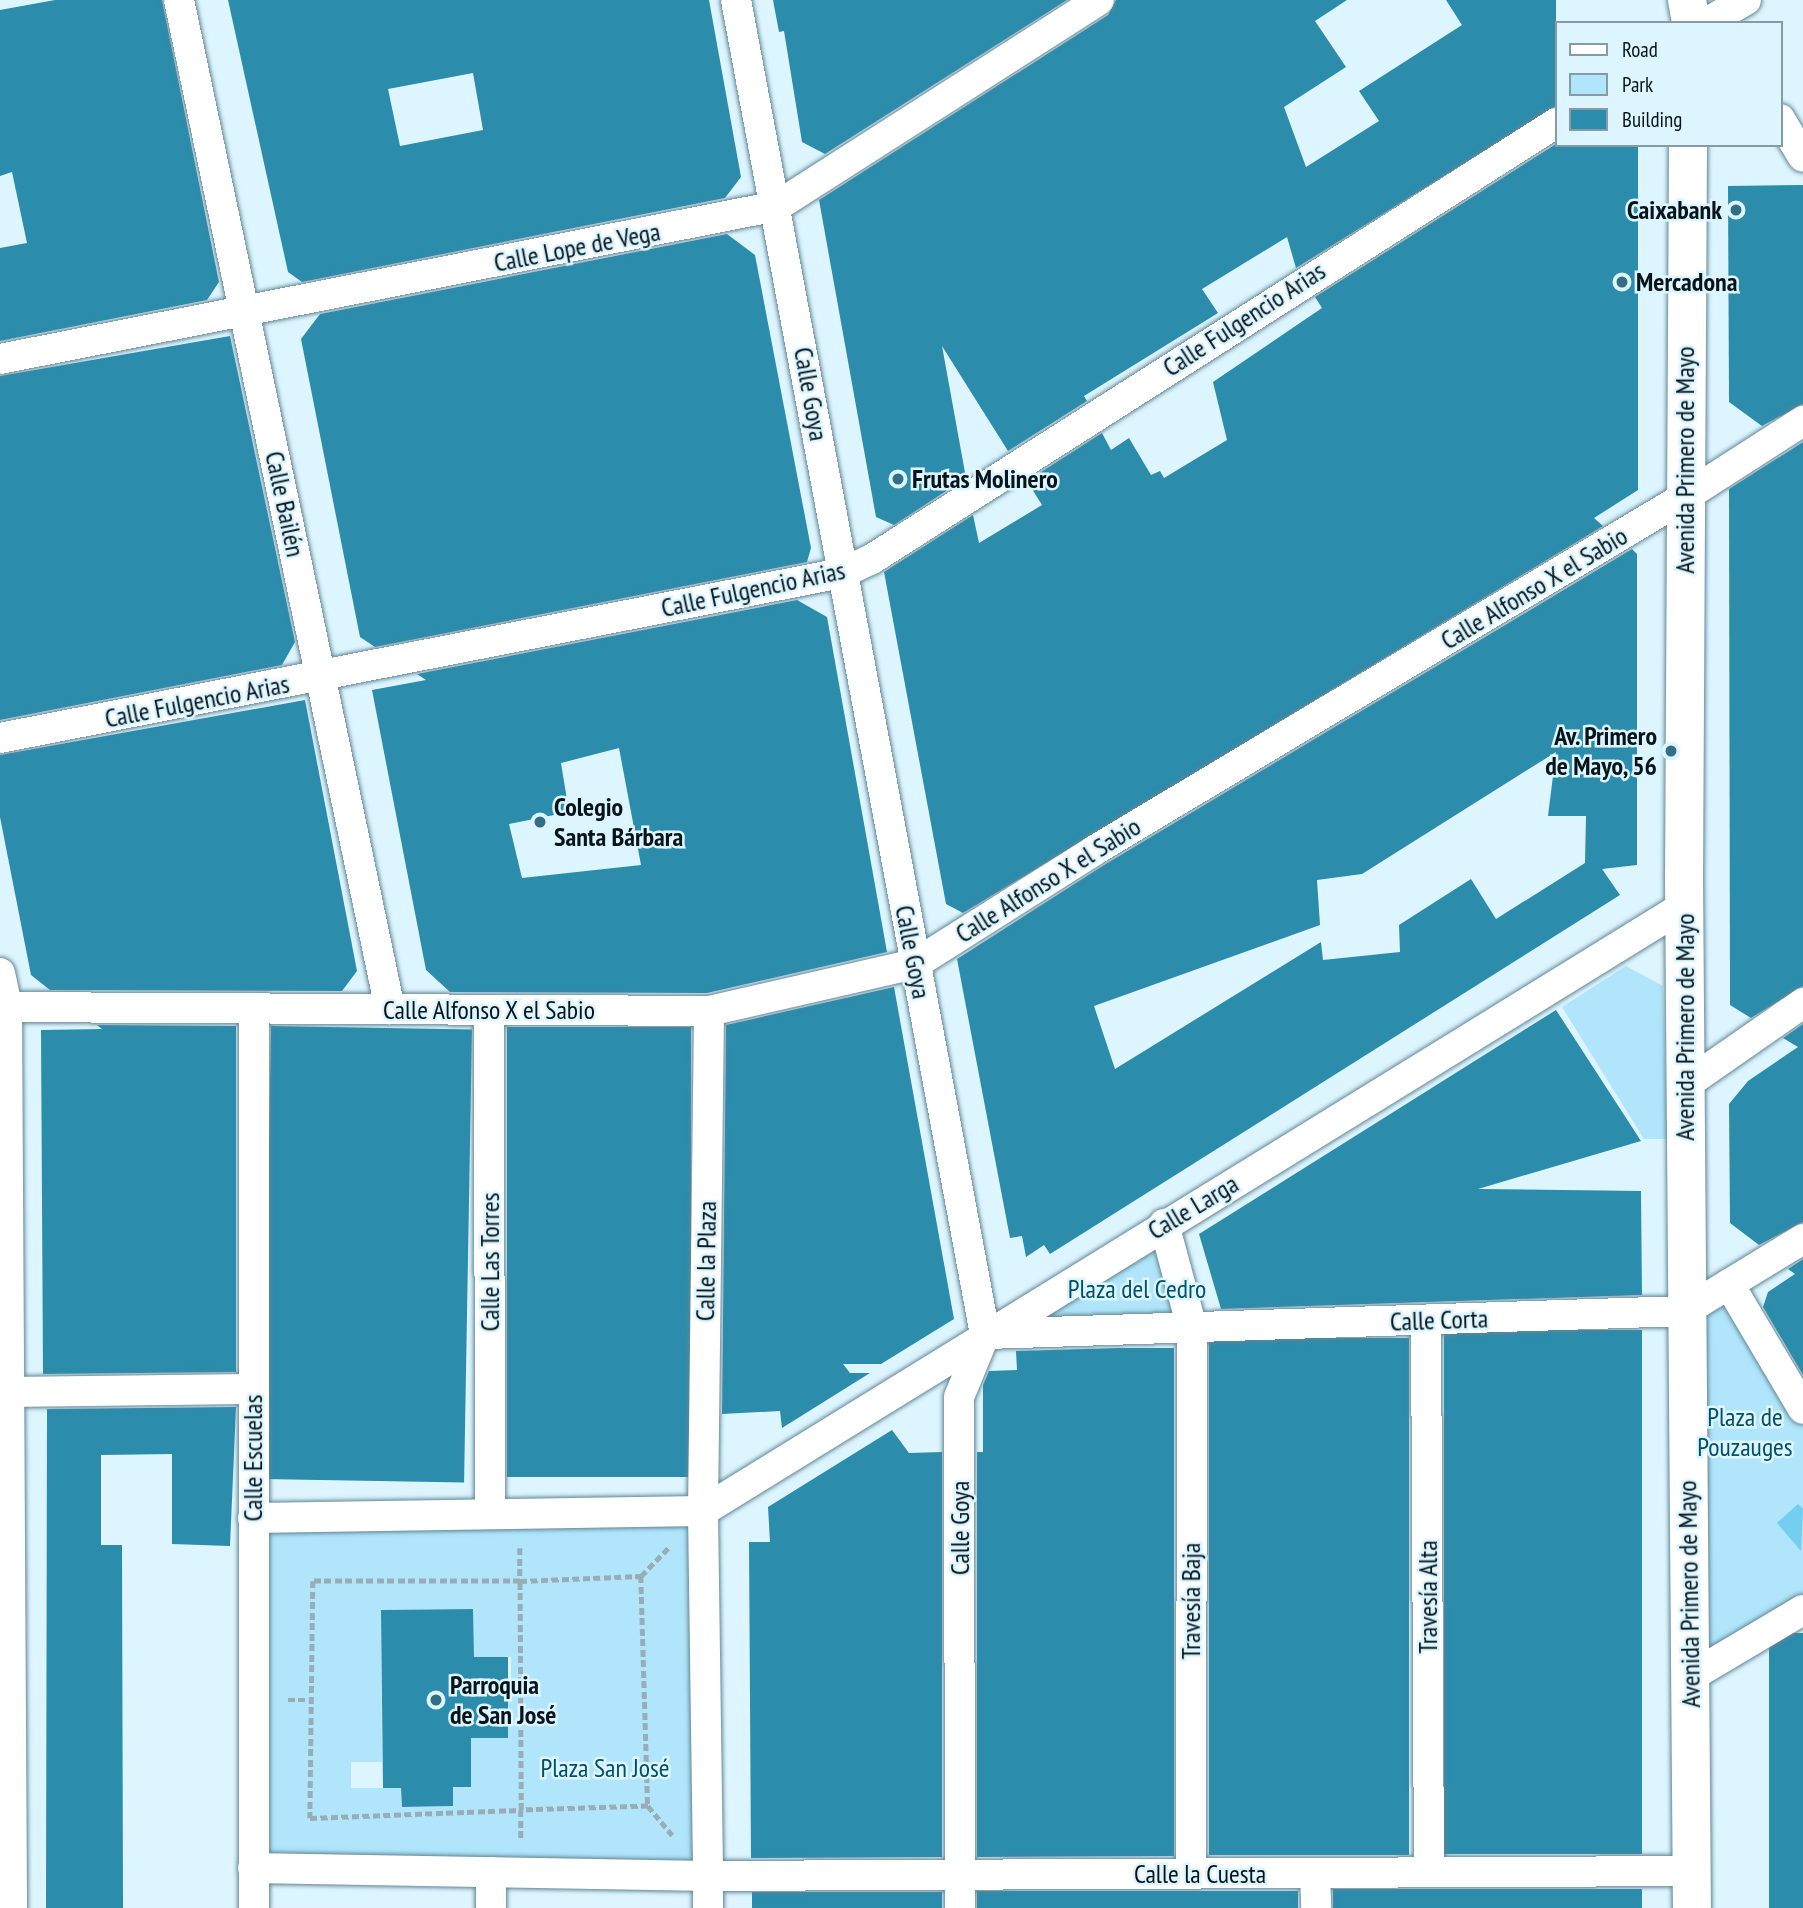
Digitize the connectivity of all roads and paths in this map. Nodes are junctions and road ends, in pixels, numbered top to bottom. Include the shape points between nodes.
1 (179, 0) edge
2 (736, 0) edge
3 (1099, 0) edge
4 (1688, 0) edge
5 (1746, 0) edge
6 (1691, 21) edge
7 (1709, 21) edge
8 (1782, 122) edge
9 (1554, 124) edge
10 (1688, 147) edge
11 (1803, 157) edge
12 (777, 206) junction
13 (245, 313) junction
14 (0, 359) edge
15 (1803, 421) edge
16 (1684, 498) junction
17 (842, 573) junction
18 (321, 678) junction
19 (0, 738) edge
20 (1684, 906) junction
21 (915, 964) junction
22 (0, 973) edge
23 (1803, 1003) edge
24 (3, 1007) edge
25 (254, 1008) junction
26 (390, 1009) junction
27 (489, 1010) junction
28 (709, 1011) junction
29 (1685, 1085) junction
30 (1164, 1224) junction
31 (1803, 1239) edge
32 (1738, 1279) junction
33 (1685, 1311) junction
34 (1426, 1321) junction
35 (1192, 1328) junction
36 (985, 1334) junction
37 (253, 1390) junction
38 (5, 1392) edge
39 (1803, 1409) edge
40 (703, 1511) junction
41 (490, 1514) junction
42 (253, 1518) junction
43 (520, 1581) junction
44 (1803, 1609) edge
45 (1690, 1677) junction
46 (5, 1697) edge
47 (521, 1811) junction
48 (253, 1868) junction
49 (491, 1872) junction
50 (1429, 1872) junction
51 (1315, 1873) junction
52 (1191, 1874) junction
53 (960, 1875) junction
54 (708, 1876) junction
55 (1692, 1890) edge
56 (12, 1908) edge
57 (254, 1908) edge
58 (491, 1908) edge
59 (708, 1908) edge
60 (960, 1908) edge
61 (1316, 1908) edge

1 - 13 street, Calle Bailén
2 - 12 street, Calle Goya
3 - 12 street, Calle Lope de Vega
4 - 6 street
5 - 7 street
8 - 11 street
9 - 17 street, Calle Fulgencio Arias via 873,559
10 - 16 street, Avenida Primero de Mayo
12 - 13 street, Calle Lope de Vega
12 - 17 street, Calle Goya
13 - 14 street, Calle Lope de Vega
13 - 18 street, Calle Bailén
15 - 16 street, Calle Alfonso X el Sabio
16 - 20 street, Avenida Primero de Mayo
16 - 21 street, Calle Alfonso X el Sabio via 1095,850
17 - 18 street, Calle Fulgencio Arias
17 - 21 street, Calle Goya
18 - 19 street, Calle Fulgencio Arias
18 - 26 street, Calle Bailén
20 - 29 street, Avenida Primero de Mayo
20 - 30 street, Calle Larga
21 - 28 street, Calle Alfonso X el Sabio
21 - 36 street, Calle Goya
22 - 24 street
23 - 29 street
24 - 25 street, Calle Alfonso X el Sabio
24 - 38 street
25 - 26 street, Calle Alfonso X el Sabio
25 - 37 street, Calle Escuelas
26 - 27 street, Calle Alfonso X el Sabio
27 - 28 street, Calle Alfonso X el Sabio
27 - 41 street, Calle Las Torres
28 - 40 street, Calle la Plaza
29 - 33 street, Avenida Primero de Mayo
30 - 35 street
30 - 36 street, Calle Larga
31 - 32 street
32 - 33 street
32 - 39 street
33 - 34 street, Calle Corta
33 - 45 street, Avenida Primero de Mayo
34 - 35 street, Calle Corta
34 - 50 street, Travesía Alta
35 - 36 street
35 - 52 street, Travesía Baja
36 - 40 street, Calle Larga
36 - 53 street, Calle Goya via 959,1398
37 - 38 street
37 - 42 street, Calle Escuelas
38 - 46 street
40 - 41 street
40 - 54 street
41 - 42 street
42 - 48 street, Calle Escuelas
43 - 47 path
43 - 47 path via 641,1576 648,1806
43 - 47 path via 313,1581 310,1818
44 - 45 street
45 - 55 street, Avenida Primero de Mayo
46 - 56 street
48 - 49 street
48 - 57 street, Calle Escuelas
49 - 54 street
49 - 58 street
50 - 51 street, Calle la Cuesta
50 - 55 street, Calle la Cuesta
51 - 52 street, Calle la Cuesta
51 - 61 street
52 - 53 street, Calle la Cuesta
53 - 54 street, Calle la Cuesta
53 - 60 street, Calle Goya
54 - 59 street

